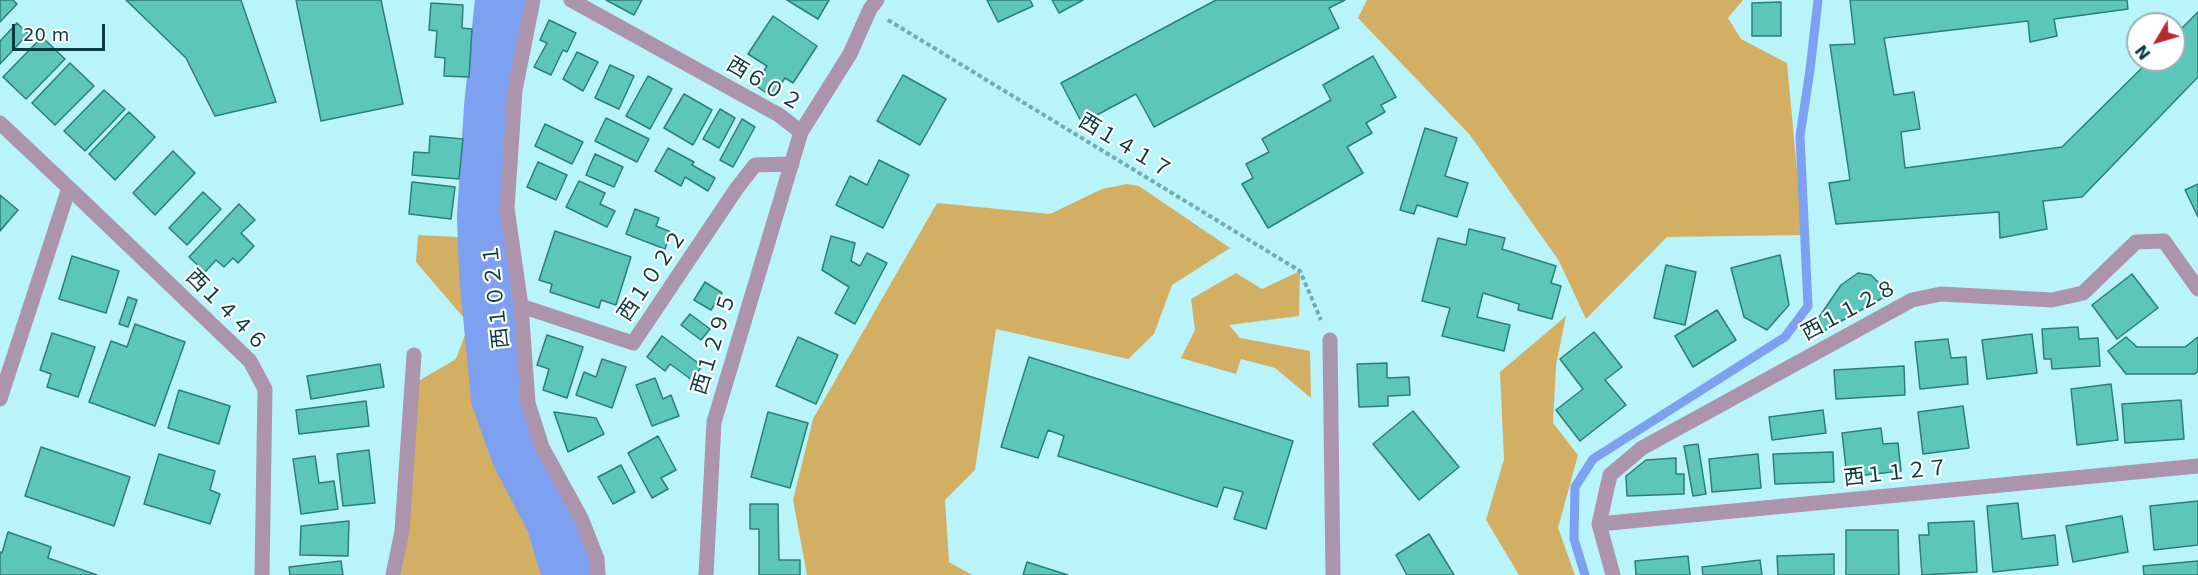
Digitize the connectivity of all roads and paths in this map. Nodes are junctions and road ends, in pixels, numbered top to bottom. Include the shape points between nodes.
1 (533, 0) edge
2 (571, 0) edge
3 (874, 5) edge
4 (0, 123) edge
5 (801, 132) junction
6 (792, 164) junction
7 (69, 188) junction
8 (2198, 288) edge
9 (521, 306) junction
10 (1330, 340) joint
11 (414, 355) dead end
12 (4, 374) edge
13 (0, 399) edge
14 (2198, 466) edge
15 (1599, 524) junction
16 (262, 575) edge
17 (393, 575) edge
18 (598, 575) edge
19 (706, 575) edge
20 (1333, 575) edge
21 (1613, 575) edge

1 - 9 street, 西１０２１ via 514,90 507,208
2 - 5 street, 西６０２ via 779,115
3 - 5 street, 西６０２ via 850,54
3 - 10 path, 西１４１７ via 1300,271
4 - 7 street, 西１４４６
5 - 6 street, 西１２９５
6 - 9 street, 西１０２２ via 755,165 633,343
6 - 19 street, 西１２９５ via 714,422
7 - 12 street
7 - 16 street, 西１４４６ via 250,361 264,389
8 - 15 street, 西１１２８ via 2164,241 2155,241 2136,242 2083,293 2052,300 1941,294 1912,300 1642,448 1610,475
9 - 18 street, 西１０２１ via 528,403 542,447 581,518 597,559
10 - 20 street
11 - 17 street via 402,531
12 - 13 street
14 - 15 street, 西１１２７
15 - 21 street, 西１１２８

